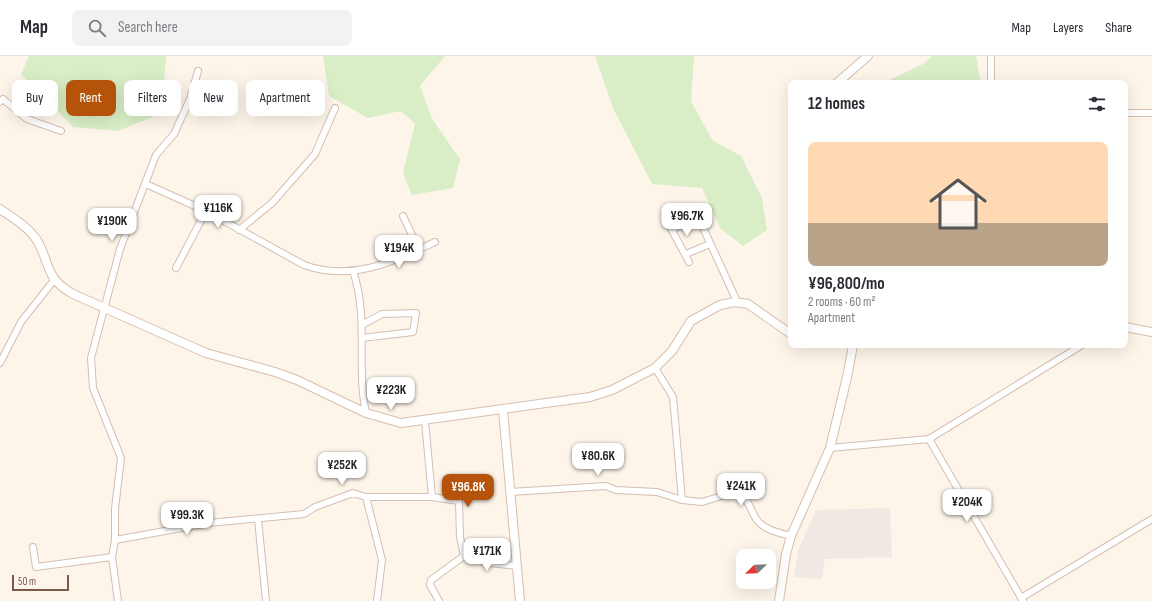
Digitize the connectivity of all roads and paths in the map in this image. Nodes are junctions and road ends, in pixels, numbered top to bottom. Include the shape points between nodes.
1 (868, 56) edge
2 (991, 56) edge
3 (198, 71) dead end
4 (840, 80) edge
5 (991, 80) edge
6 (0, 102) edge
7 (335, 108) dead end
8 (1128, 113) edge
9 (1152, 114) edge
10 (60, 131) dead end
11 (146, 184) junction
12 (0, 209) edge
13 (206, 212) junction
14 (403, 216) dead end
15 (667, 221) dead end
16 (239, 230) junction
17 (672, 230) junction
18 (435, 242) dead end
19 (710, 244) junction
20 (419, 250) junction
21 (686, 254) junction
22 (689, 262) dead end
23 (176, 268) dead end
24 (353, 271) junction
25 (54, 280) junction
26 (736, 302) junction
27 (106, 308) junction
28 (362, 325) junction
29 (1128, 328) edge
30 (788, 332) edge
31 (1152, 332) edge
32 (362, 338) junction
33 (852, 348) edge
34 (1077, 348) edge
35 (0, 363) edge
36 (655, 368) junction
37 (502, 410) junction
38 (366, 413) junction
39 (425, 421) junction
40 (929, 439) junction
41 (830, 448) junction
42 (510, 492) junction
43 (366, 497) junction
44 (432, 497) junction
45 (682, 500) junction
46 (258, 519) junction
47 (1152, 520) edge
48 (791, 536) junction
49 (115, 540) junction
50 (33, 547) dead end
51 (464, 556) junction
52 (112, 557) junction
53 (516, 566) junction
54 (1022, 599) edge
55 (118, 601) edge
56 (266, 601) edge
57 (377, 601) edge
58 (439, 601) edge
59 (520, 601) edge
60 (779, 601) edge

1 - 4 street
2 - 5 street
3 - 11 street via 190,99 174,134 156,156
6 - 10 street via 3,99 27,119
7 - 16 street via 315,154 272,204
8 - 9 street
11 - 13 street
11 - 27 street via 120,248
12 - 25 street via 30,232 38,242
13 - 16 street
13 - 23 street
14 - 20 street
15 - 17 street
16 - 24 street via 304,265 321,271
17 - 19 street via 699,219
17 - 21 street
18 - 20 street
19 - 21 street
19 - 26 street
20 - 24 street via 391,263
21 - 22 street
24 - 28 street via 357,282
25 - 27 street via 73,294
25 - 35 street via 21,322
26 - 30 street via 748,304
26 - 36 street via 720,305 691,321 672,352
27 - 38 street via 206,353 297,380
27 - 49 street via 92,358 92,382 100,408 121,454 115,509
28 - 32 street
28 - 32 street via 382,314 416,313 414,332
29 - 31 street
32 - 38 street via 363,399
33 - 41 street
34 - 40 street
36 - 37 street via 612,390 590,397
36 - 45 street via 673,398
37 - 39 street
37 - 42 street
38 - 39 street via 401,423
39 - 44 street
40 - 41 street
40 - 54 street
41 - 48 street
42 - 45 street via 606,486 616,490 657,492
42 - 53 street
43 - 44 street
43 - 46 street via 353,493 321,504 304,514
43 - 57 street via 382,560
44 - 51 street via 459,501 460,537
45 - 48 street via 702,502 738,491 747,500 762,525
46 - 49 street via 209,523
46 - 56 street
47 - 54 street
48 - 60 street
49 - 52 street
50 - 52 street via 36,567
51 - 53 street
51 - 58 street via 431,580 430,585
52 - 55 street
53 - 59 street

